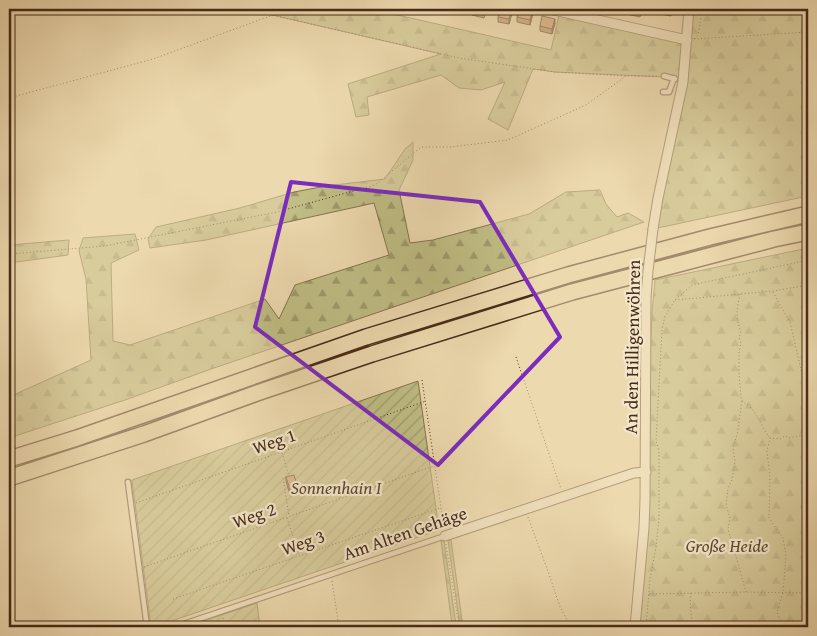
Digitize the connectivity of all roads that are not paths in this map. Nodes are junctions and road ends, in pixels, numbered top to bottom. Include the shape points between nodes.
1 (549, 9) edge
2 (689, 9) edge
3 (687, 40) junction
4 (664, 76) road end
5 (674, 78) junction
6 (683, 82) junction
7 (664, 92) dead end
8 (808, 214) edge
9 (808, 232) edge
10 (9, 459) edge
11 (646, 472) junction
12 (9, 478) edge
13 (128, 482) dead end
14 (445, 536) joint
15 (147, 627) edge
16 (175, 627) edge
17 (635, 627) edge

1 - 3 street
2 - 3 street, An den Hilligenwöhren
3 - 6 street, An den Hilligenwöhren
4 - 5 lane
5 - 6 lane
5 - 7 lane via 669,92
6 - 11 street, An den Hilligenwöhren, bridge via 658,198 648,263
8 - 10 highway via 558,278 366,337
9 - 12 highway via 572,292 372,354
11 - 14 street, Am Alten Gehäge via 634,473
11 - 17 street, An den Hilligenwöhren
13 - 15 lane
14 - 16 lane, Am Alten Gehäge

